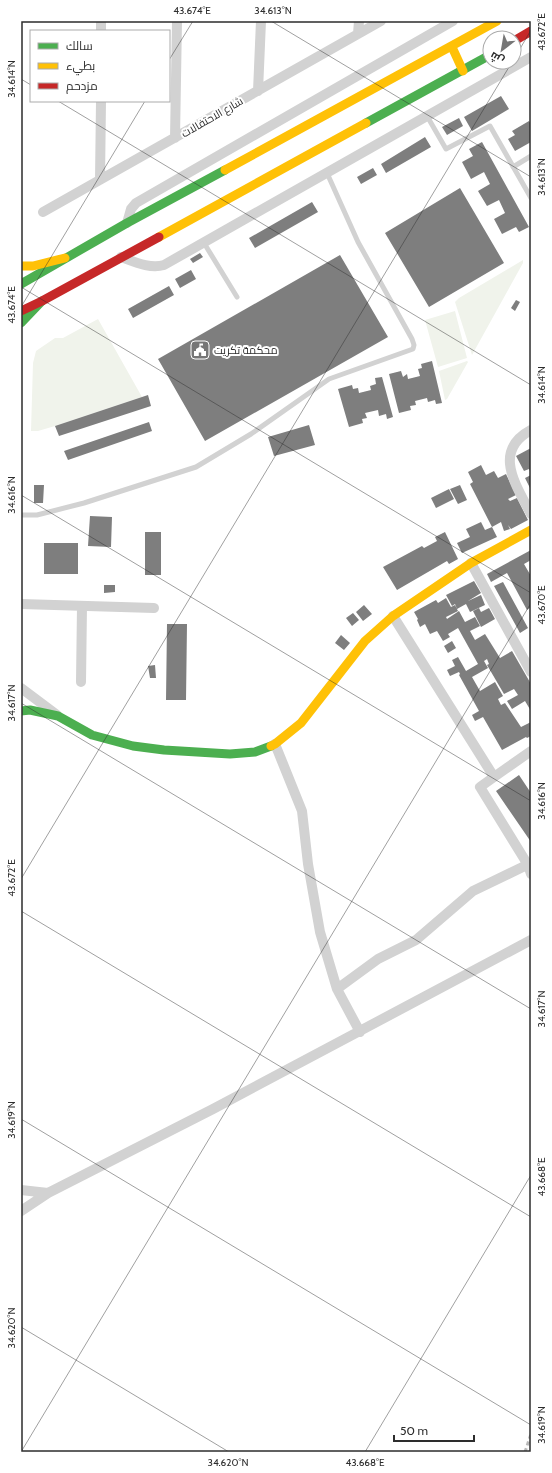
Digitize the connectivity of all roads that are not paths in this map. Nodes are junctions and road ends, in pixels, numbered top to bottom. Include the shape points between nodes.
1 (178, 21) edge
2 (261, 21) edge
3 (359, 21) edge
4 (381, 21) edge
5 (453, 21) edge
6 (497, 21) edge
7 (531, 31) edge
8 (358, 34) junction
9 (522, 36) edge
10 (452, 47) junction
11 (531, 58) edge
12 (482, 60) edge
13 (463, 71) junction
14 (258, 91) junction
15 (101, 102) edge
16 (427, 116) junction
17 (175, 138) junction
18 (531, 156) edge
19 (513, 167) junction
20 (327, 173) junction
21 (100, 180) junction
22 (531, 198) edge
23 (43, 212) dead end
24 (127, 223) junction
25 (204, 243) junction
26 (122, 257) junction
27 (65, 258) junction
28 (21, 266) edge
29 (21, 284) edge
30 (237, 297) dead end
31 (42, 301) junction
32 (21, 311) edge
33 (21, 323) edge
34 (531, 430) edge
35 (531, 514) edge
36 (21, 515) edge
37 (531, 530) edge
38 (471, 563) junction
39 (21, 604) edge
40 (82, 606) junction
41 (154, 608) dead end
42 (393, 616) junction
43 (531, 672) edge
44 (82, 682) dead end
45 (21, 688) edge
46 (21, 711) edge
47 (58, 716) junction
48 (275, 744) junction
49 (531, 751) edge
50 (494, 777) junction
51 (530, 867) edge
52 (531, 940) edge
53 (337, 989) junction
54 (360, 1032) junction
55 (21, 1190) edge
56 (48, 1193) junction
57 (21, 1211) edge

1 - 17 street
2 - 14 street
3 - 8 street
4 - 8 street, شارع الاحتفالات
5 - 24 street via 136,203 131,209
6 - 10 main road
7 - 9 main road
8 - 14 street, شارع الاحتفالات
10 - 13 main road
10 - 24 main road
11 - 16 street
12 - 13 main road
13 - 26 main road
14 - 17 street, شارع الاحتفالات
15 - 21 street
16 - 19 lane via 446,149 490,126
16 - 20 street
17 - 21 street, شارع الاحتفالات
18 - 19 lane
19 - 22 lane
20 - 25 street
20 - 36 lane via 358,242 412,339 412,349 329,379 251,434 196,466 84,503 36,515
21 - 23 street, شارع الاحتفالات
24 - 27 main road
25 - 26 street via 157,267
25 - 30 lane
26 - 31 main road
27 - 28 main road via 33,266
27 - 29 main road
31 - 32 main road
31 - 33 main road
34 - 35 street via 513,445 509,462
37 - 38 main road
38 - 42 main road
38 - 43 street
39 - 40 street
40 - 41 street
40 - 44 street
42 - 48 main road via 365,641 301,723
42 - 50 street
45 - 47 street
46 - 47 main road via 38,711
47 - 48 main road via 92,735 148,748 230,754 255,752
48 - 53 street via 302,811 320,932
49 - 50 street
50 - 51 street via 480,787
51 - 53 street via 473,891 416,940 378,959
52 - 54 street
53 - 54 street
54 - 56 street
55 - 56 street
56 - 57 street

